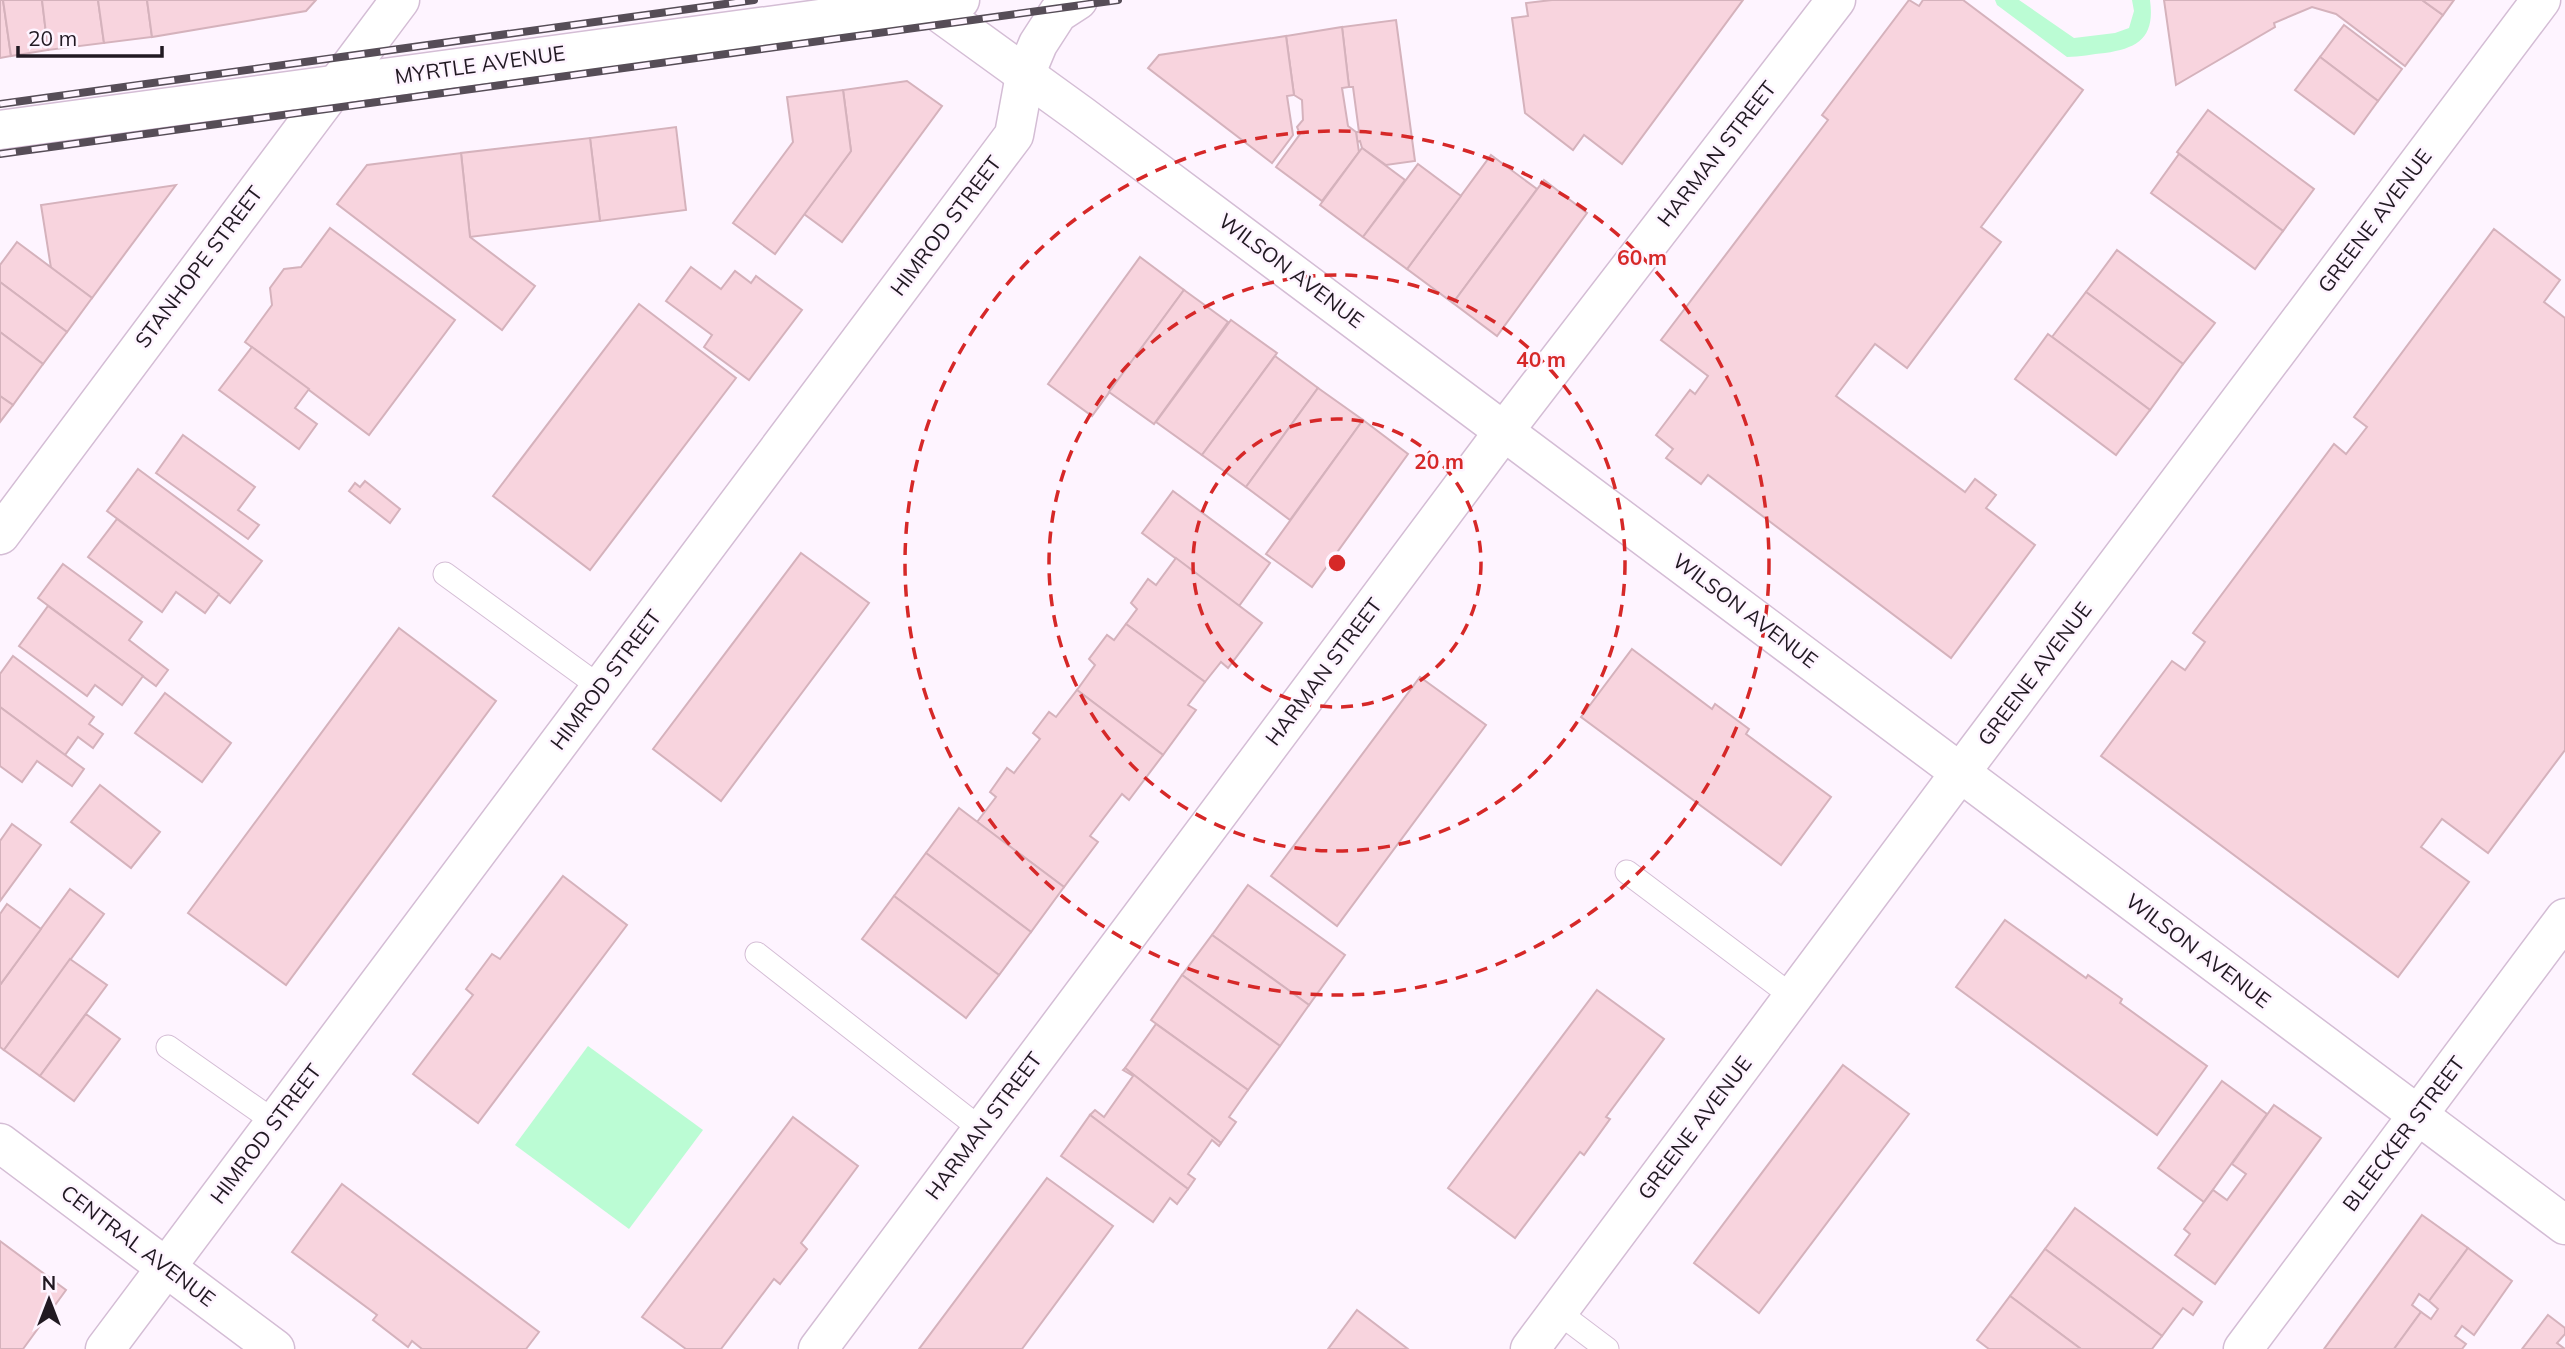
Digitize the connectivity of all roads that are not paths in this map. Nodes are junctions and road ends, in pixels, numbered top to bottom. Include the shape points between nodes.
1 (400, 0) edge
2 (1078, 0) edge
3 (1836, 0) edge
4 (2541, 0) edge
5 (937, 1) edge
6 (1025, 75) junction
7 (335, 86) junction
8 (0, 130) edge
9 (1504, 431) junction
10 (0, 535) edge
11 (446, 574) dead end
12 (600, 687) junction
13 (1960, 773) junction
14 (1627, 872) dead end
15 (2565, 918) edge
16 (757, 954) dead end
17 (1793, 997) junction
18 (168, 1047) dead end
19 (2418, 1115) junction
20 (275, 1122) junction
21 (982, 1130) junction
22 (0, 1143) edge
23 (2565, 1225) edge
24 (166, 1267) junction
25 (1558, 1312) junction
26 (105, 1349) edge
27 (275, 1349) edge
28 (818, 1349) edge
29 (1530, 1349) edge
30 (1607, 1349) edge
31 (2243, 1349) edge

1 - 7 street, STANHOPE STREET
2 - 6 street, HIMROD STREET via 1058,13
3 - 9 street, HARMAN STREET
4 - 13 street, GREENE AVENUE
5 - 6 street, WILSON AVENUE
5 - 7 street, MYRTLE AVENUE
6 - 9 street, WILSON AVENUE
6 - 12 street, HIMROD STREET via 1014,135
7 - 8 street, MYRTLE AVENUE
7 - 10 street, STANHOPE STREET
9 - 13 street, WILSON AVENUE
9 - 21 street, HARMAN STREET
11 - 12 lane
12 - 20 street, HIMROD STREET
13 - 17 street, GREENE AVENUE
13 - 19 street, WILSON AVENUE
14 - 17 lane
15 - 19 street, BLEECKER STREET
16 - 21 lane
17 - 25 street, GREENE AVENUE
18 - 20 lane
19 - 23 street, WILSON AVENUE
19 - 31 street, BLEECKER STREET
20 - 24 street, HIMROD STREET
21 - 28 street, HARMAN STREET
22 - 24 street, CENTRAL AVENUE
24 - 26 street, HIMROD STREET
24 - 27 street, CENTRAL AVENUE
25 - 29 street, GREENE AVENUE
25 - 30 lane

